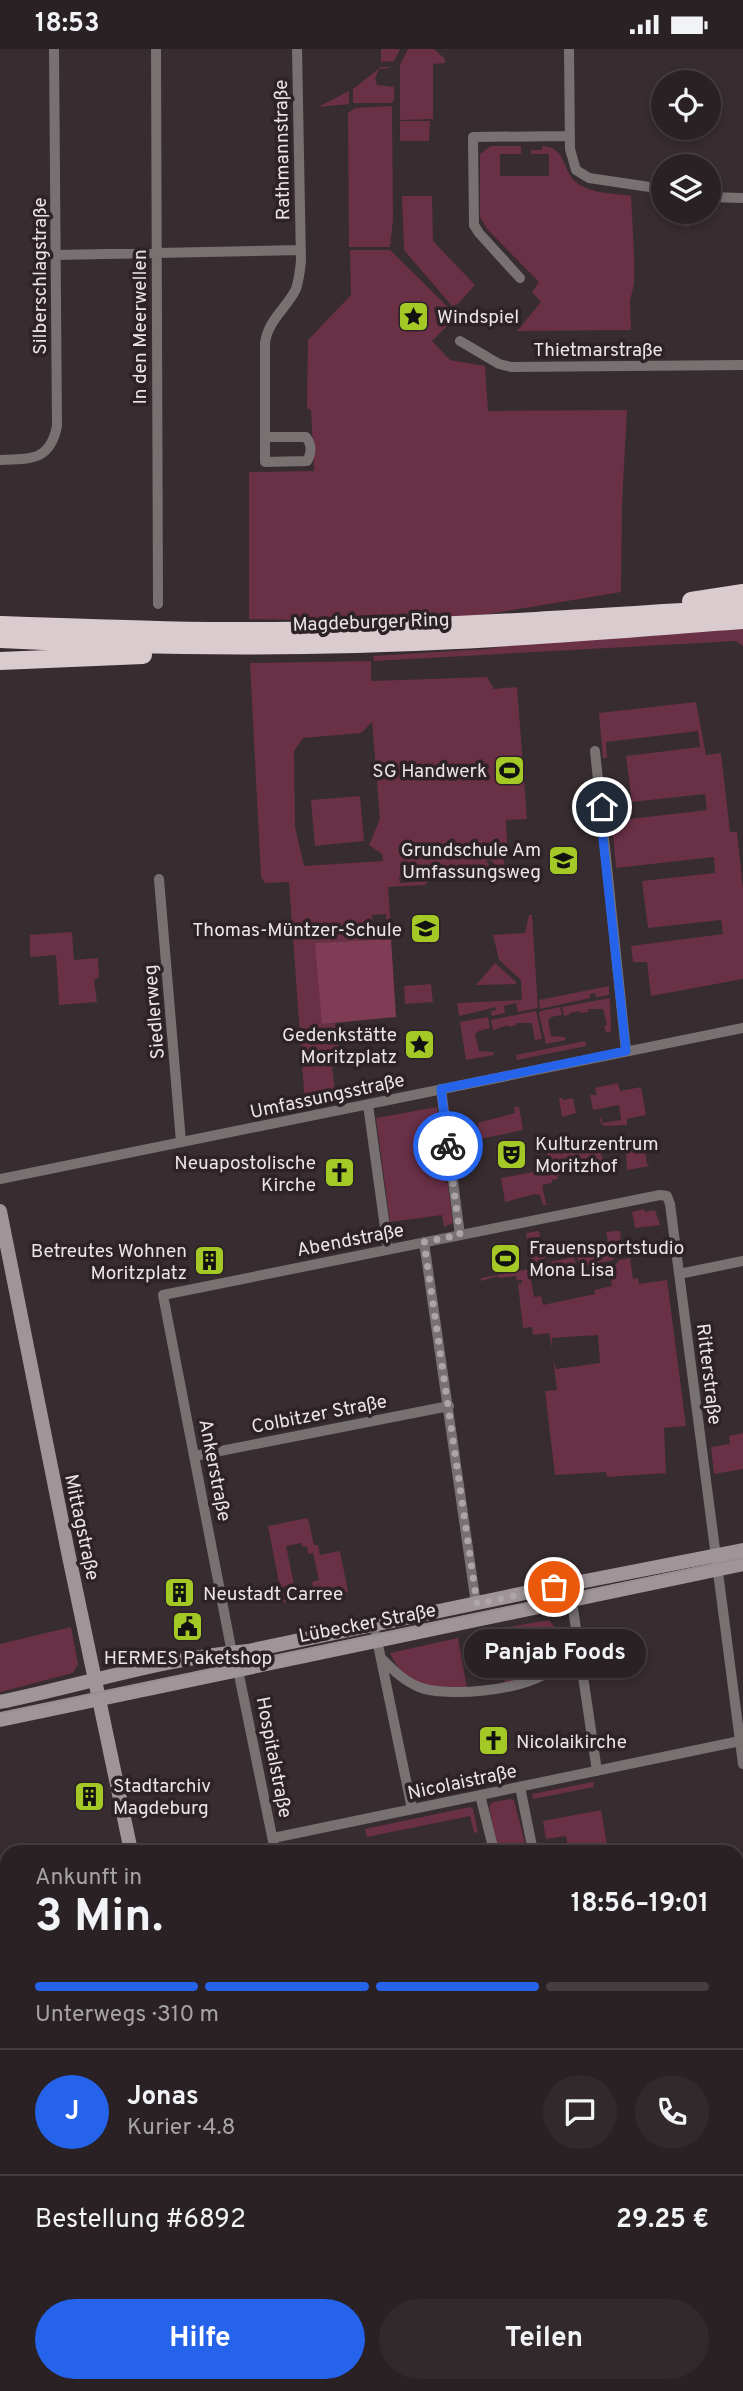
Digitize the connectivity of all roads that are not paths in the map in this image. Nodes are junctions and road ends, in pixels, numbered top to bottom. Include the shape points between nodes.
1 (54, 49) edge
2 (156, 49) edge
3 (297, 49) edge
4 (569, 49) edge
5 (570, 136) junction
6 (651, 187) edge
7 (721, 197) edge
8 (743, 198) edge
9 (301, 250) junction
10 (156, 254) junction
11 (56, 255) junction
12 (520, 278) dead end
13 (460, 341) dead end
14 (743, 365) edge
15 (265, 437) junction
16 (0, 460) edge
17 (743, 593) edge
18 (158, 604) dead end
19 (743, 608) edge
20 (610, 617) junction
21 (743, 620) edge
22 (0, 625) edge
23 (0, 639) edge
24 (288, 645) junction
25 (0, 661) edge
26 (595, 751) dead end
27 (159, 879) dead end
28 (743, 1028) edge
29 (626, 1051) junction
30 (441, 1089) junction
31 (368, 1105) junction
32 (181, 1142) junction
33 (0, 1179) edge
34 (667, 1196) joint
35 (0, 1211) edge
36 (460, 1235) junction
37 (424, 1242) junction
38 (388, 1249) junction
39 (743, 1261) edge
40 (679, 1274) junction
41 (163, 1294) joint
42 (449, 1406) junction
43 (195, 1456) junction
44 (743, 1551) edge
45 (716, 1562) junction
46 (743, 1564) edge
47 (570, 1584) junction
48 (571, 1599) junction
49 (477, 1604) junction
50 (376, 1632) junction
51 (577, 1637) junction
52 (232, 1653) junction
53 (381, 1658) junction
54 (238, 1670) junction
55 (96, 1681) junction
56 (100, 1700) junction
57 (0, 1702) edge
58 (0, 1720) edge
59 (741, 1722) edge
60 (740, 1741) junction
61 (743, 1764) edge
62 (597, 1771) junction
63 (520, 1787) junction
64 (480, 1795) junction
65 (412, 1809) junction
66 (272, 1838) junction
67 (130, 1845) edge
68 (274, 1845) edge
69 (492, 1845) edge
70 (532, 1845) edge

1 - 11 street, Silberschlagstraße
2 - 10 street, In den Meerwellen
3 - 9 street, Rathmannstraße
4 - 5 street
5 - 6 street via 571,159 581,175
5 - 12 street via 473,137 474,225
7 - 8 street
9 - 10 street
9 - 15 street, Rathmannstraße via 296,287 266,337
10 - 11 street
10 - 18 street, In den Meerwellen
11 - 16 street, Silberschlagstraße via 54,442 34,458
13 - 14 street, Thietmarstraße via 511,367
15 - 15 street, Rathmannstraße via 265,462 307,461 310,457 306,437
17 - 20 highway via 620,608
19 - 20 highway, Magdeburger Ring
20 - 22 highway, Magdeburger Ring via 288,631
21 - 24 highway, Magdeburger Ring via 457,640
23 - 24 highway, Magdeburger Ring
24 - 25 highway via 271,652
26 - 29 street
27 - 32 street, Siedlerweg
28 - 29 street, Umfassungsstraße
29 - 30 street, Umfassungsstraße
30 - 31 street, Umfassungsstraße
30 - 36 street
31 - 32 street, Umfassungsstraße
31 - 38 street
32 - 33 street, Umfassungsstraße
34 - 36 street, Abendstraße
34 - 40 street, Ritterstraße
35 - 55 main road, Mittagstraße
36 - 37 street, Abendstraße
37 - 38 street, Abendstraße
37 - 42 street
38 - 41 street, Abendstraße
39 - 40 street
40 - 45 street, Ritterstraße
41 - 43 street, Ankerstraße
42 - 43 street, Colbitzer Straße
42 - 49 street
43 - 52 street, Ankerstraße
44 - 45 main road, Lübecker Straße
45 - 46 main road, Lübecker Straße
45 - 47 main road, Lübecker Straße
45 - 48 main road, Lübecker Straße
45 - 59 street, Ritterstraße
47 - 48 street
47 - 49 main road, Lübecker Straße
48 - 50 main road, Lübecker Straße
48 - 51 street
49 - 50 main road, Lübecker Straße
50 - 52 main road, Lübecker Straße
50 - 53 street
50 - 54 main road, Lübecker Straße
51 - 53 street via 536,1679 479,1690 424,1689 401,1677
51 - 62 street
52 - 55 main road, Lübecker Straße
53 - 65 street
54 - 56 main road, Lübecker Straße
54 - 66 street, Hospitalstraße
55 - 56 main road, Mittagstraße
55 - 57 main road, Lübecker Straße
56 - 58 main road, Lübecker Straße
56 - 67 main road, Mittagstraße
59 - 60 street, Ritterstraße
60 - 61 street, Ritterstraße
60 - 62 street, Nicolaistraße
62 - 63 street, Nicolaistraße
63 - 64 street, Nicolaistraße
63 - 70 street
64 - 65 street, Nicolaistraße
64 - 69 street
65 - 66 street, Nicolaistraße
66 - 68 street, Hospitalstraße

